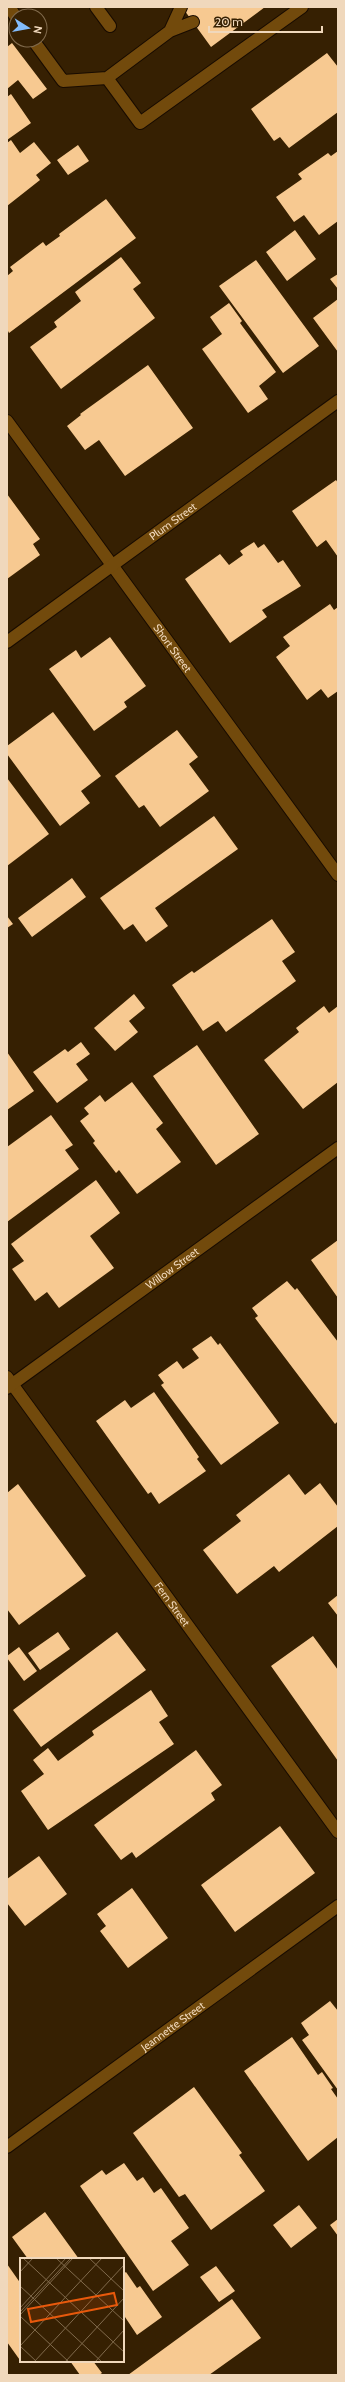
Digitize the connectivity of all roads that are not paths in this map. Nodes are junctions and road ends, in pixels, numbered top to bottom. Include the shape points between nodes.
1 (96, 7) edge
2 (181, 7) edge
3 (302, 7) edge
4 (193, 22) dead end
5 (110, 26) dead end
6 (170, 31) junction
7 (39, 48) edge
8 (108, 78) junction
9 (338, 401) edge
10 (7, 421) edge
11 (112, 565) junction
12 (7, 642) edge
13 (338, 875) edge
14 (338, 1148) edge
15 (9, 1383) edge
16 (338, 1832) edge
17 (338, 1906) edge
18 (7, 2147) edge

1 - 5 street
2 - 6 street
3 - 8 street via 140,123
4 - 6 street
6 - 8 street
7 - 8 street via 63,81
9 - 11 street, Plum Street
10 - 11 street, Short Street
11 - 12 street, Plum Street
11 - 13 street, Short Street
14 - 15 street, Willow Street
15 - 16 street, Fern Street
17 - 18 street, Jeannette Street

